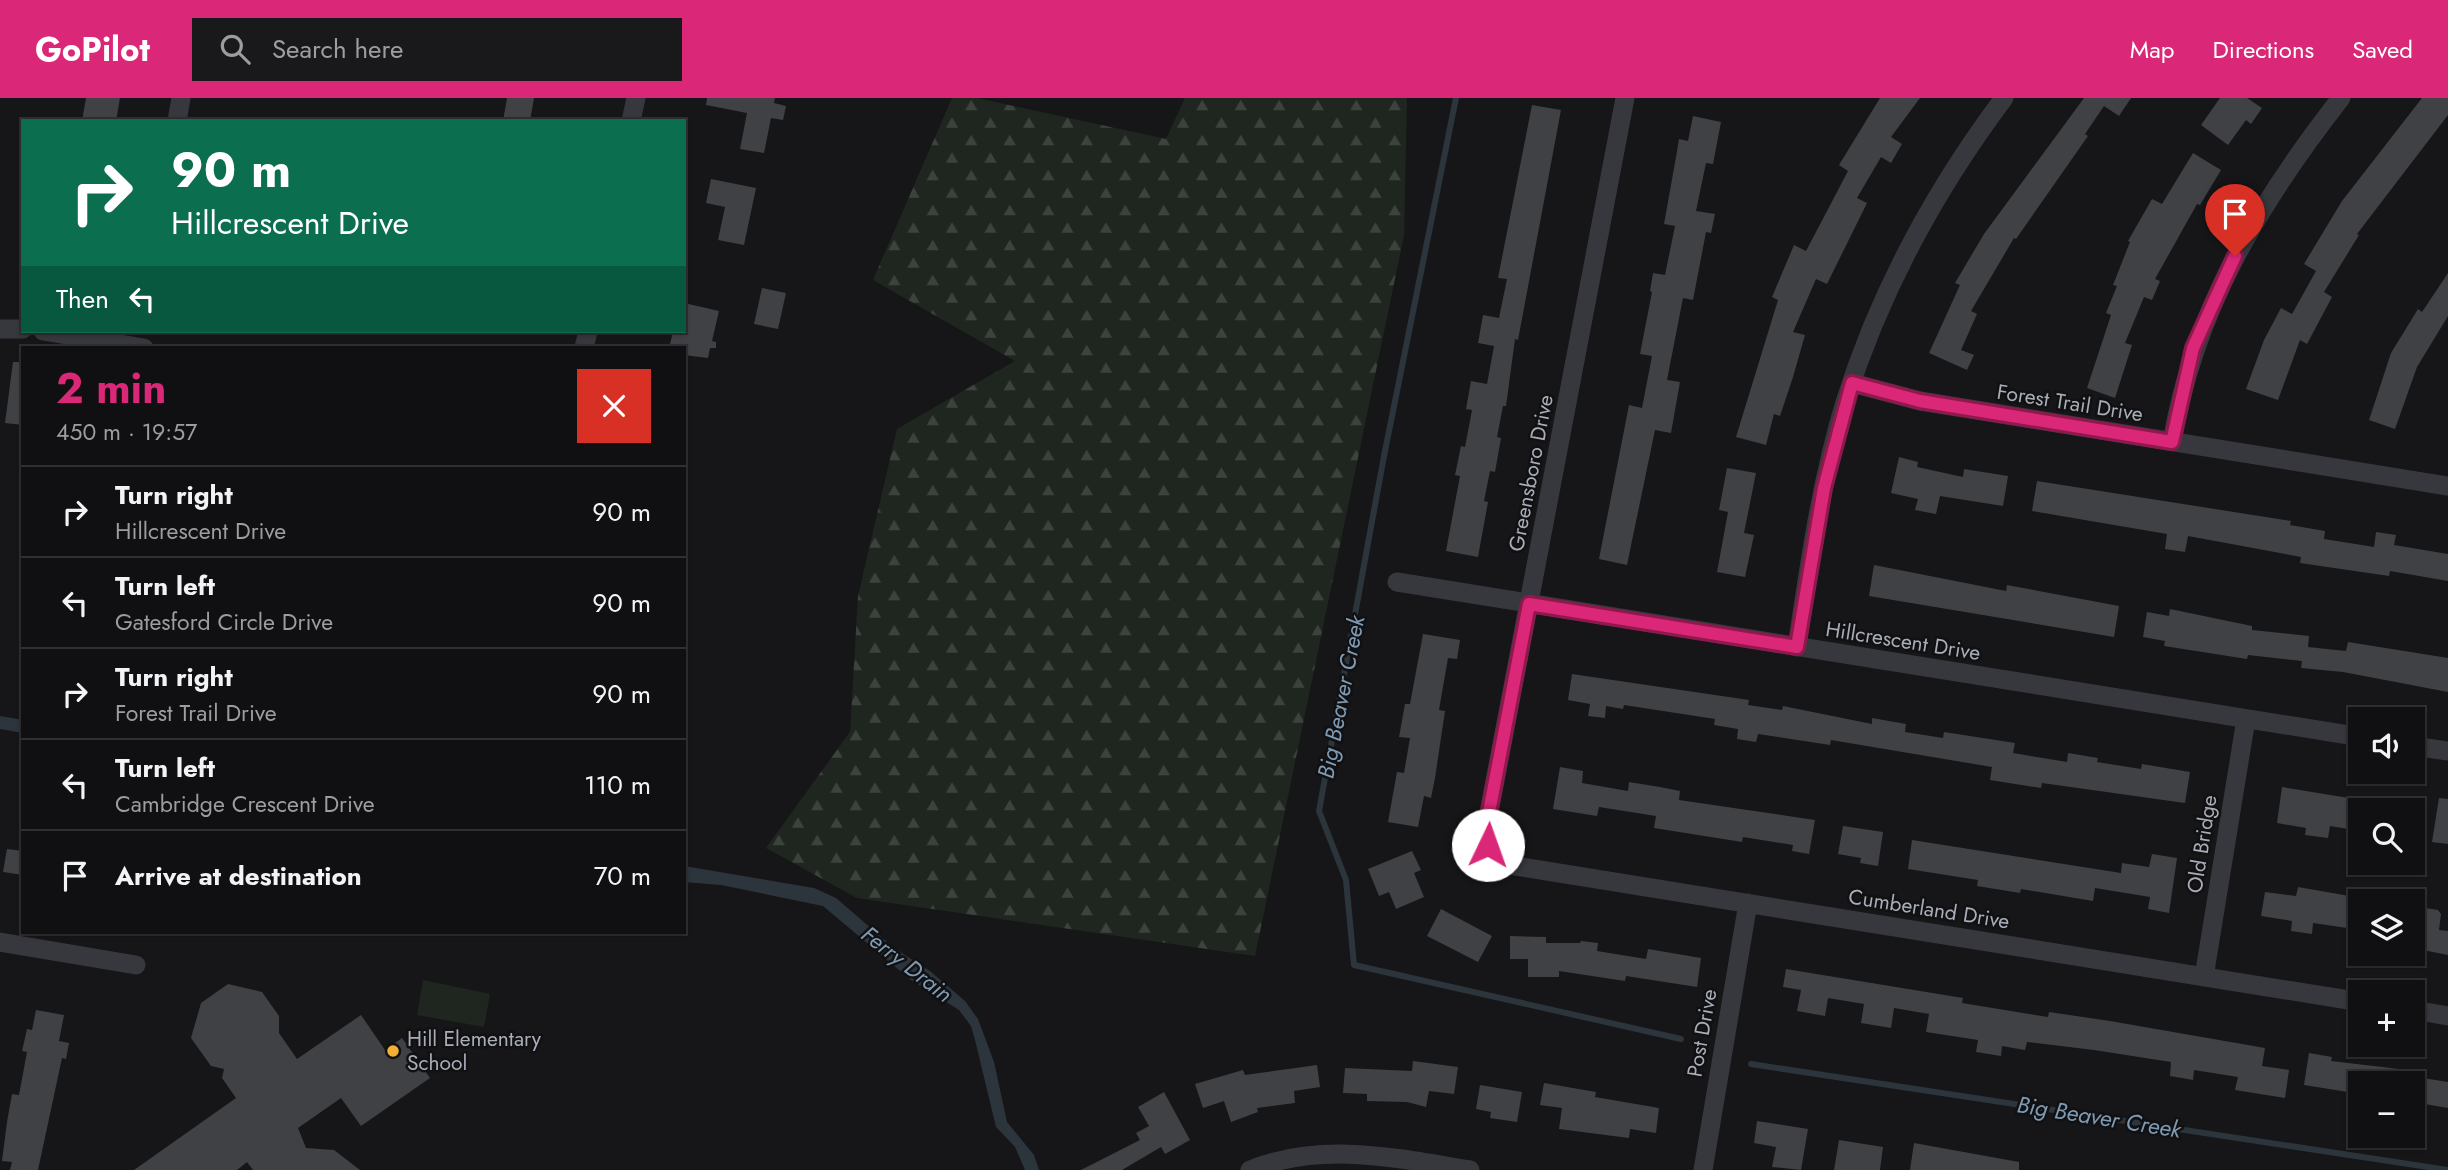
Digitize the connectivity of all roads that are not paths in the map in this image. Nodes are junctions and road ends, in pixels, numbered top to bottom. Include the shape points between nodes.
1 (181, 98) edge
2 (636, 98) edge
3 (1625, 98) edge
4 (2004, 98) edge
5 (2341, 98) edge
6 (177, 119) edge
7 (631, 119) edge
8 (21, 329) edge
9 (0, 330) edge
10 (60, 333) edge
11 (136, 342) edge
12 (1852, 383) junction
13 (2172, 442) junction
14 (2447, 481) edge
15 (1397, 582) dead end
16 (1529, 604) junction
17 (1797, 647) junction
18 (2246, 719) junction
19 (2348, 735) edge
20 (2425, 748) edge
21 (2448, 751) edge
22 (1493, 855) joint
23 (1748, 903) junction
24 (0, 942) edge
25 (136, 965) dead end
26 (2204, 977) junction
27 (2348, 1000) edge
28 (2425, 1012) edge
29 (2448, 1016) edge
30 (1250, 1170) edge
31 (1470, 1170) edge
32 (1703, 1170) edge

1 - 6 street
2 - 7 street
3 - 16 street, Greensboro Drive
4 - 12 street via 1910,246 1885,296
5 - 13 street via 2265,205 2220,286 2186,372
8 - 9 street
10 - 11 street
12 - 13 street, Forest Trail Drive via 1920,401
12 - 17 street via 1824,488
13 - 14 street, Forest Trail Drive
15 - 16 street, Hillcrescent Drive
16 - 17 street, Hillcrescent Drive
16 - 22 street, Greensboro Drive via 1486,828
17 - 18 street, Hillcrescent Drive
18 - 19 street, Hillcrescent Drive
18 - 26 street, Old Bridge
20 - 21 street
22 - 23 street, Cumberland Drive via 1509,864
23 - 26 street, Cumberland Drive
23 - 32 street, Post Drive
24 - 25 street
26 - 27 street, Cumberland Drive
28 - 29 street
30 - 31 street via 1296,1157 1351,1153

